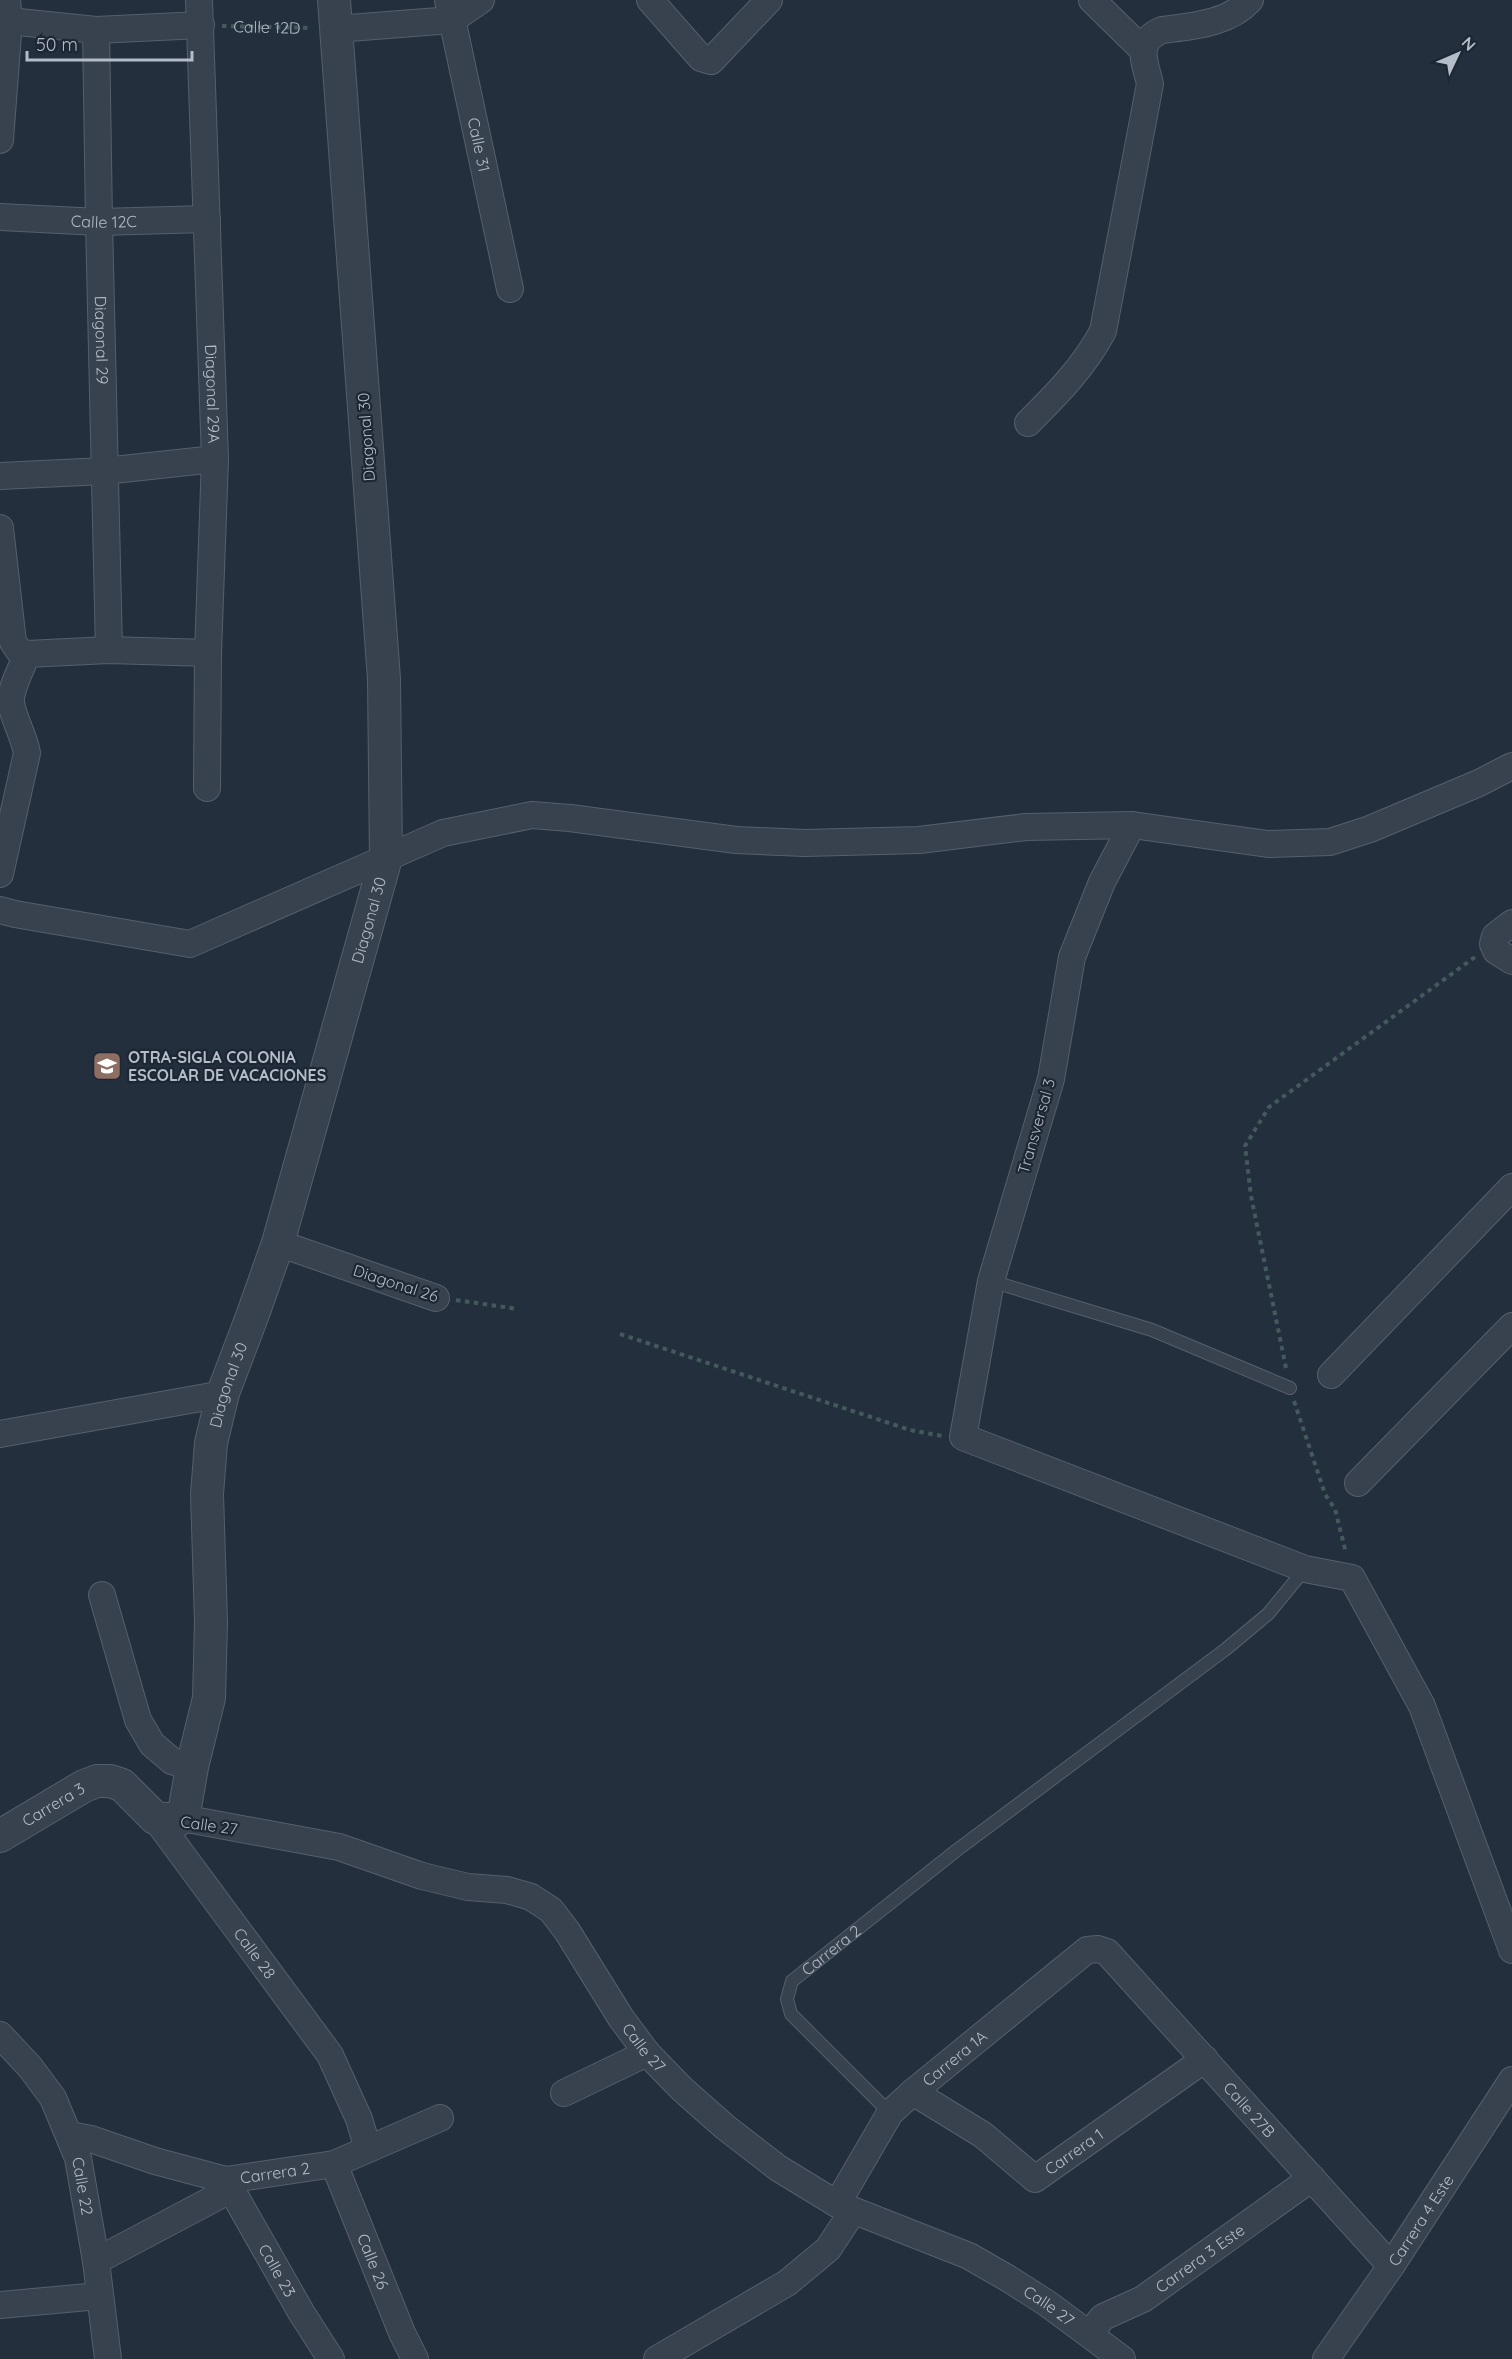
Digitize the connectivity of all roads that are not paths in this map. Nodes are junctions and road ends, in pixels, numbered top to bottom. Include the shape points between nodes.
1 (481, 0) edge
2 (650, 0) edge
3 (769, 0) edge
4 (1092, 0) edge
5 (1250, 0) edge
6 (450, 10) edge
7 (8, 11) edge
8 (200, 12) edge
9 (335, 14) edge
10 (96, 30) junction
11 (1143, 50) junction
12 (0, 140) edge
13 (0, 217) edge
14 (207, 219) junction
15 (99, 222) junction
16 (510, 289) dead end
17 (1028, 423) dead end
18 (215, 459) junction
19 (104, 471) junction
20 (0, 476) edge
21 (0, 528) edge
22 (20, 648) junction
23 (109, 650) junction
24 (208, 653) junction
25 (1512, 766) edge
26 (207, 788) dead end
27 (1132, 825) junction
28 (386, 858) junction
29 (0, 874) edge
30 (0, 910) edge
31 (1512, 923) edge
32 (1512, 961) edge
33 (1512, 1187) edge
34 (278, 1243) junction
35 (991, 1281) junction
36 (436, 1298) road end
37 (1512, 1326) edge
38 (1331, 1375) dead end
39 (1290, 1388) road end
40 (223, 1394) junction
41 (0, 1434) edge
42 (1358, 1483) dead end
43 (1305, 1569) junction
44 (102, 1595) dead end
45 (192, 1767) junction
46 (110, 1781) joint
47 (169, 1818) junction
48 (0, 1836) edge
49 (1512, 1950) edge
50 (1107, 1952) joint
51 (1, 2039) edge
52 (647, 2053) junction
53 (1205, 2059) junction
54 (1512, 2080) edge
55 (913, 2092) junction
56 (564, 2093) dead end
57 (890, 2113) junction
58 (440, 2118) dead end
59 (70, 2135) junction
60 (368, 2149) junction
61 (334, 2164) junction
62 (1312, 2178) junction
63 (229, 2185) junction
64 (845, 2207) junction
65 (96, 2261) junction
66 (1391, 2266) junction
67 (99, 2296) junction
68 (0, 2305) edge
69 (1089, 2334) junction
70 (108, 2359) edge
71 (331, 2359) edge
72 (415, 2359) edge
73 (657, 2359) edge
74 (1122, 2359) edge
75 (1326, 2359) edge

1 - 6 street
2 - 3 street via 700,58 711,61
4 - 11 street
5 - 11 street via 1226,18 1152,34
6 - 9 street
6 - 16 street, Calle 31
7 - 10 street
7 - 12 street
8 - 10 street
8 - 14 street, Diagonal 29A
9 - 28 street, Diagonal 30 via 384,679
10 - 15 street, Diagonal 29
11 - 17 street via 1150,84 1103,331 1074,377
13 - 15 street, Calle 12C
14 - 15 street, Calle 12C
14 - 18 street, Diagonal 29A
15 - 19 street, Diagonal 29
18 - 19 street
18 - 24 street, Diagonal 29A
19 - 20 street
19 - 23 street, Diagonal 29
21 - 22 street
22 - 23 street
22 - 29 street via 11,696 27,753
23 - 24 street
24 - 26 street, Diagonal 29A
25 - 27 street via 1370,829 1329,842 1268,844
27 - 28 street via 1026,827 919,840 805,843 736,840 532,815 442,833
27 - 35 street, Transversal 3 via 1102,882 1072,957 1051,1079
28 - 30 street via 190,944
28 - 34 street, Diagonal 30
31 - 32 street via 1495,936 1492,944
33 - 38 street
34 - 36 street, Diagonal 26
34 - 40 street, Diagonal 30
35 - 39 lane via 1152,1330
35 - 43 street, Transversal 3 via 963,1437
37 - 42 street
40 - 41 street
40 - 45 street, Diagonal 30 via 211,1443 207,1494 209,1698
43 - 49 street via 1352,1578 1422,1706
43 - 57 lane, Carrera 2 via 1268,1614 1226,1648 957,1850 792,1981 787,1999 791,2014
44 - 45 street via 138,1720 152,1744 172,1761
45 - 47 street, Diagonal 30
46 - 47 street, Calle 28
46 - 48 street, Carrera 3 via 84,1786
47 - 52 street, Calle 27 via 339,1847 422,1876 531,1897 551,1910 567,1931
47 - 60 street, Calle 28 via 330,2055
50 - 53 street, Calle 27B
50 - 55 street, Carrera 1A via 1087,1950
51 - 59 street, Calle 22 via 30,2067 53,2098
52 - 56 street
52 - 64 street, Calle 27 via 725,2127 778,2168
53 - 55 street, Carrera 1 via 1035,2179 983,2135
53 - 62 street, Calle 27B
54 - 66 street, Carrera 4 Este
55 - 57 street, Carrera 1A
57 - 64 street, Carrera 1A
58 - 60 street, Carrera 2
59 - 63 street, Carrera 2
59 - 65 street, Calle 22 via 78,2158
60 - 61 street, Carrera 2
61 - 63 street, Carrera 2
61 - 72 street, Calle 26
62 - 66 street, Calle 27B
62 - 69 street, Carrera 3 Este via 1143,2298 1103,2317
63 - 65 street
63 - 71 street, Calle 23
64 - 69 street, Calle 27 via 969,2256
64 - 73 street, Carrera 1A via 828,2248 787,2283
65 - 67 street, Calle 22
66 - 75 street, Carrera 4 Este
67 - 68 street
67 - 70 street, Calle 22
69 - 74 street, Calle 27

